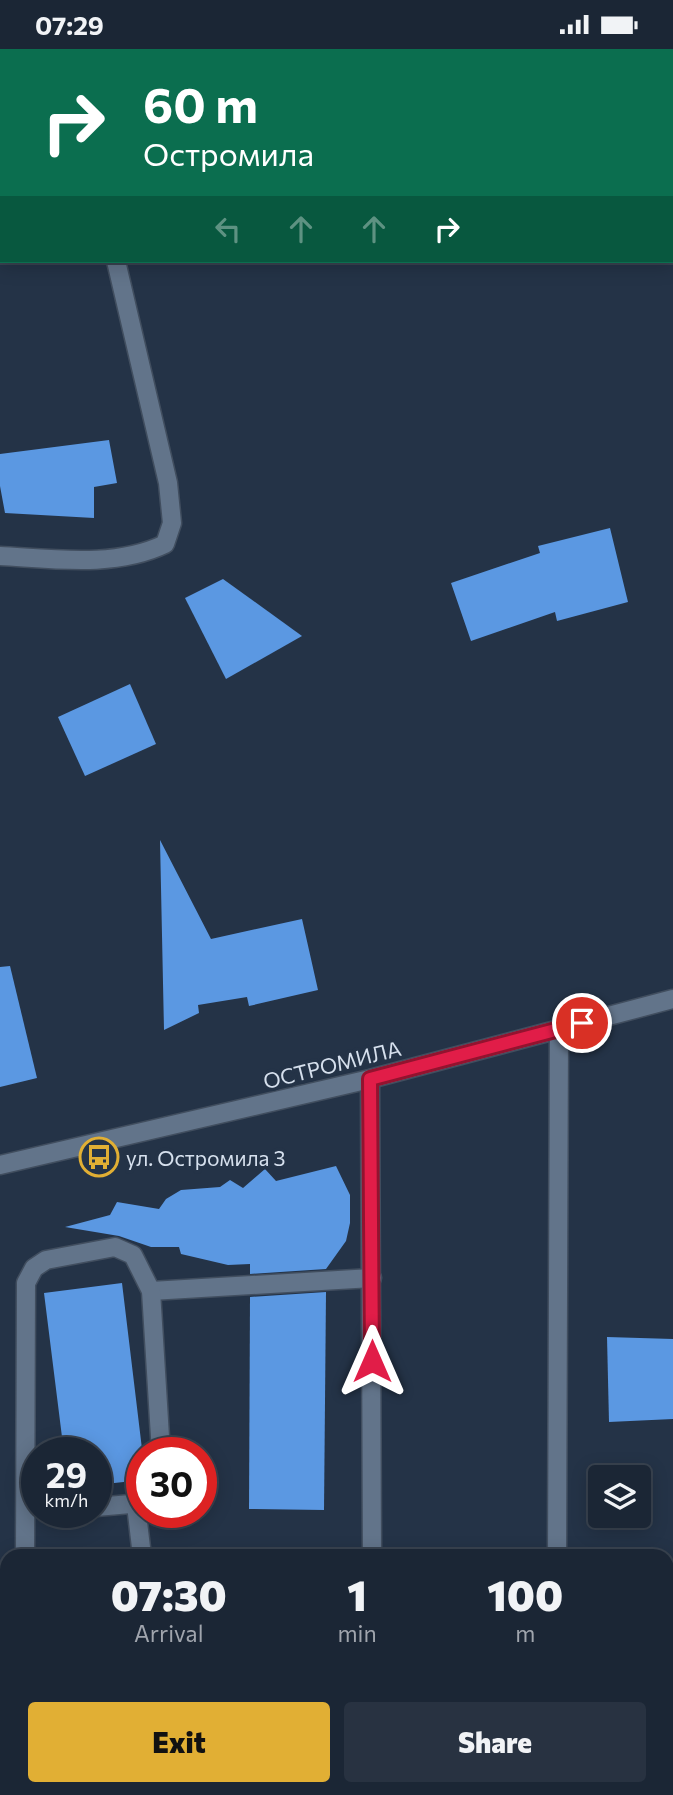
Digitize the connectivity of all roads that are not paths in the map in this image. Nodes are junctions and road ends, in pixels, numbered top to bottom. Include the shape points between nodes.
1 (116, 263) edge
2 (0, 556) edge
3 (673, 999) edge
4 (559, 1029) junction
5 (370, 1079) junction
6 (0, 1165) edge
7 (372, 1278) junction
8 (151, 1291) junction
9 (29, 1437) edge
10 (160, 1437) edge
11 (29, 1528) edge
12 (140, 1528) edge
13 (26, 1549) edge
14 (142, 1549) edge
15 (372, 1549) edge
16 (557, 1549) edge

1 - 2 street via 169,482 172,523 165,544 146,553 85,561
3 - 4 street, ОСТРОМИЛА
4 - 5 street, ОСТРОМИЛА
4 - 16 street
5 - 6 street, ОСТРОМИЛА
5 - 7 street
7 - 8 street
7 - 15 street
8 - 9 street via 133,1255 115,1247 46,1260 34,1268 26,1283
8 - 10 street
11 - 13 street
12 - 14 street

